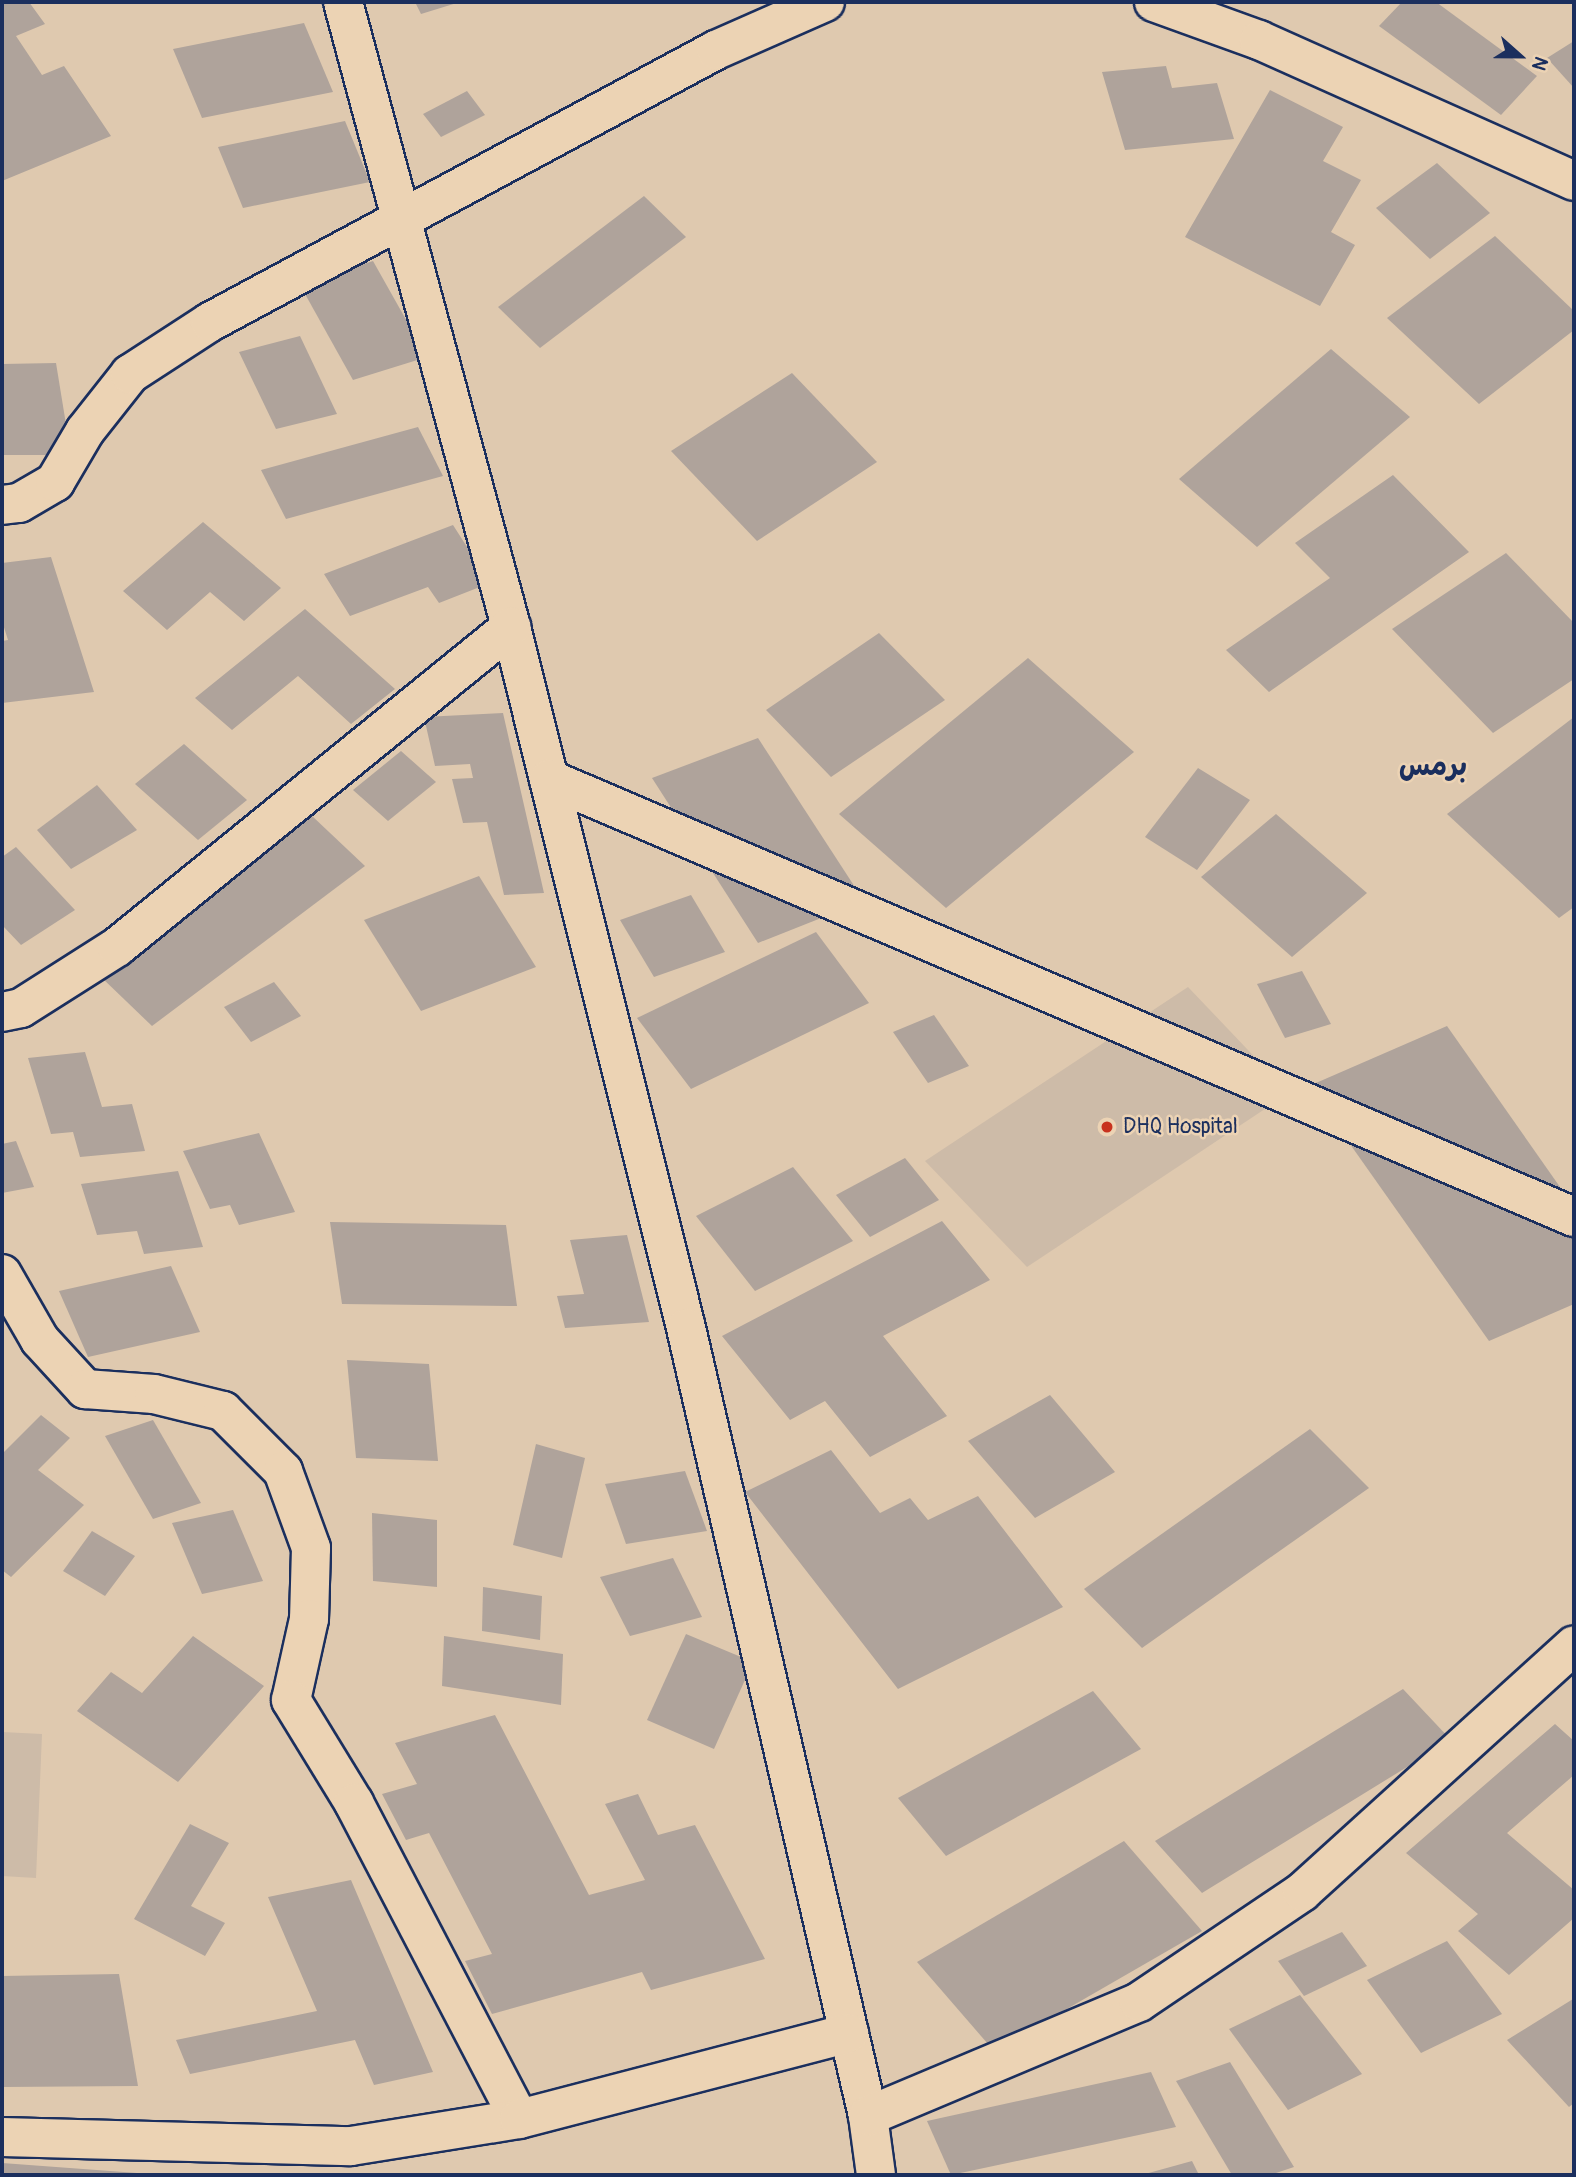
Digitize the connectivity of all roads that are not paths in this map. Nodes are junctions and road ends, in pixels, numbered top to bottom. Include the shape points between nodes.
1 (343, 2) edge
2 (825, 2) edge
3 (1153, 2) edge
4 (1574, 181) edge
5 (405, 218) junction
6 (2, 505) edge
7 (512, 627) junction
8 (549, 779) junction
9 (2, 1012) edge
10 (1574, 1217) edge
11 (2, 1275) edge
12 (1574, 1645) edge
13 (849, 2033) junction
14 (868, 2116) junction
15 (519, 2119) junction
16 (2, 2137) edge
17 (876, 2175) edge

1 - 5 street
2 - 5 street via 716,50
3 - 4 street via 1259,40
5 - 6 street via 210,322 130,374 85,431 55,482 19,503
5 - 7 street
7 - 8 street
7 - 9 street via 117,947 21,1007
8 - 10 street
8 - 13 street via 686,1328
11 - 15 street via 40,1340 85,1389 154,1394 223,1411 283,1471 310,1548 309,1619 291,1700 354,1803
12 - 14 street via 1301,1892 1151,1994 971,2076
13 - 14 street
13 - 15 street
14 - 17 street
15 - 16 street via 351,2146

